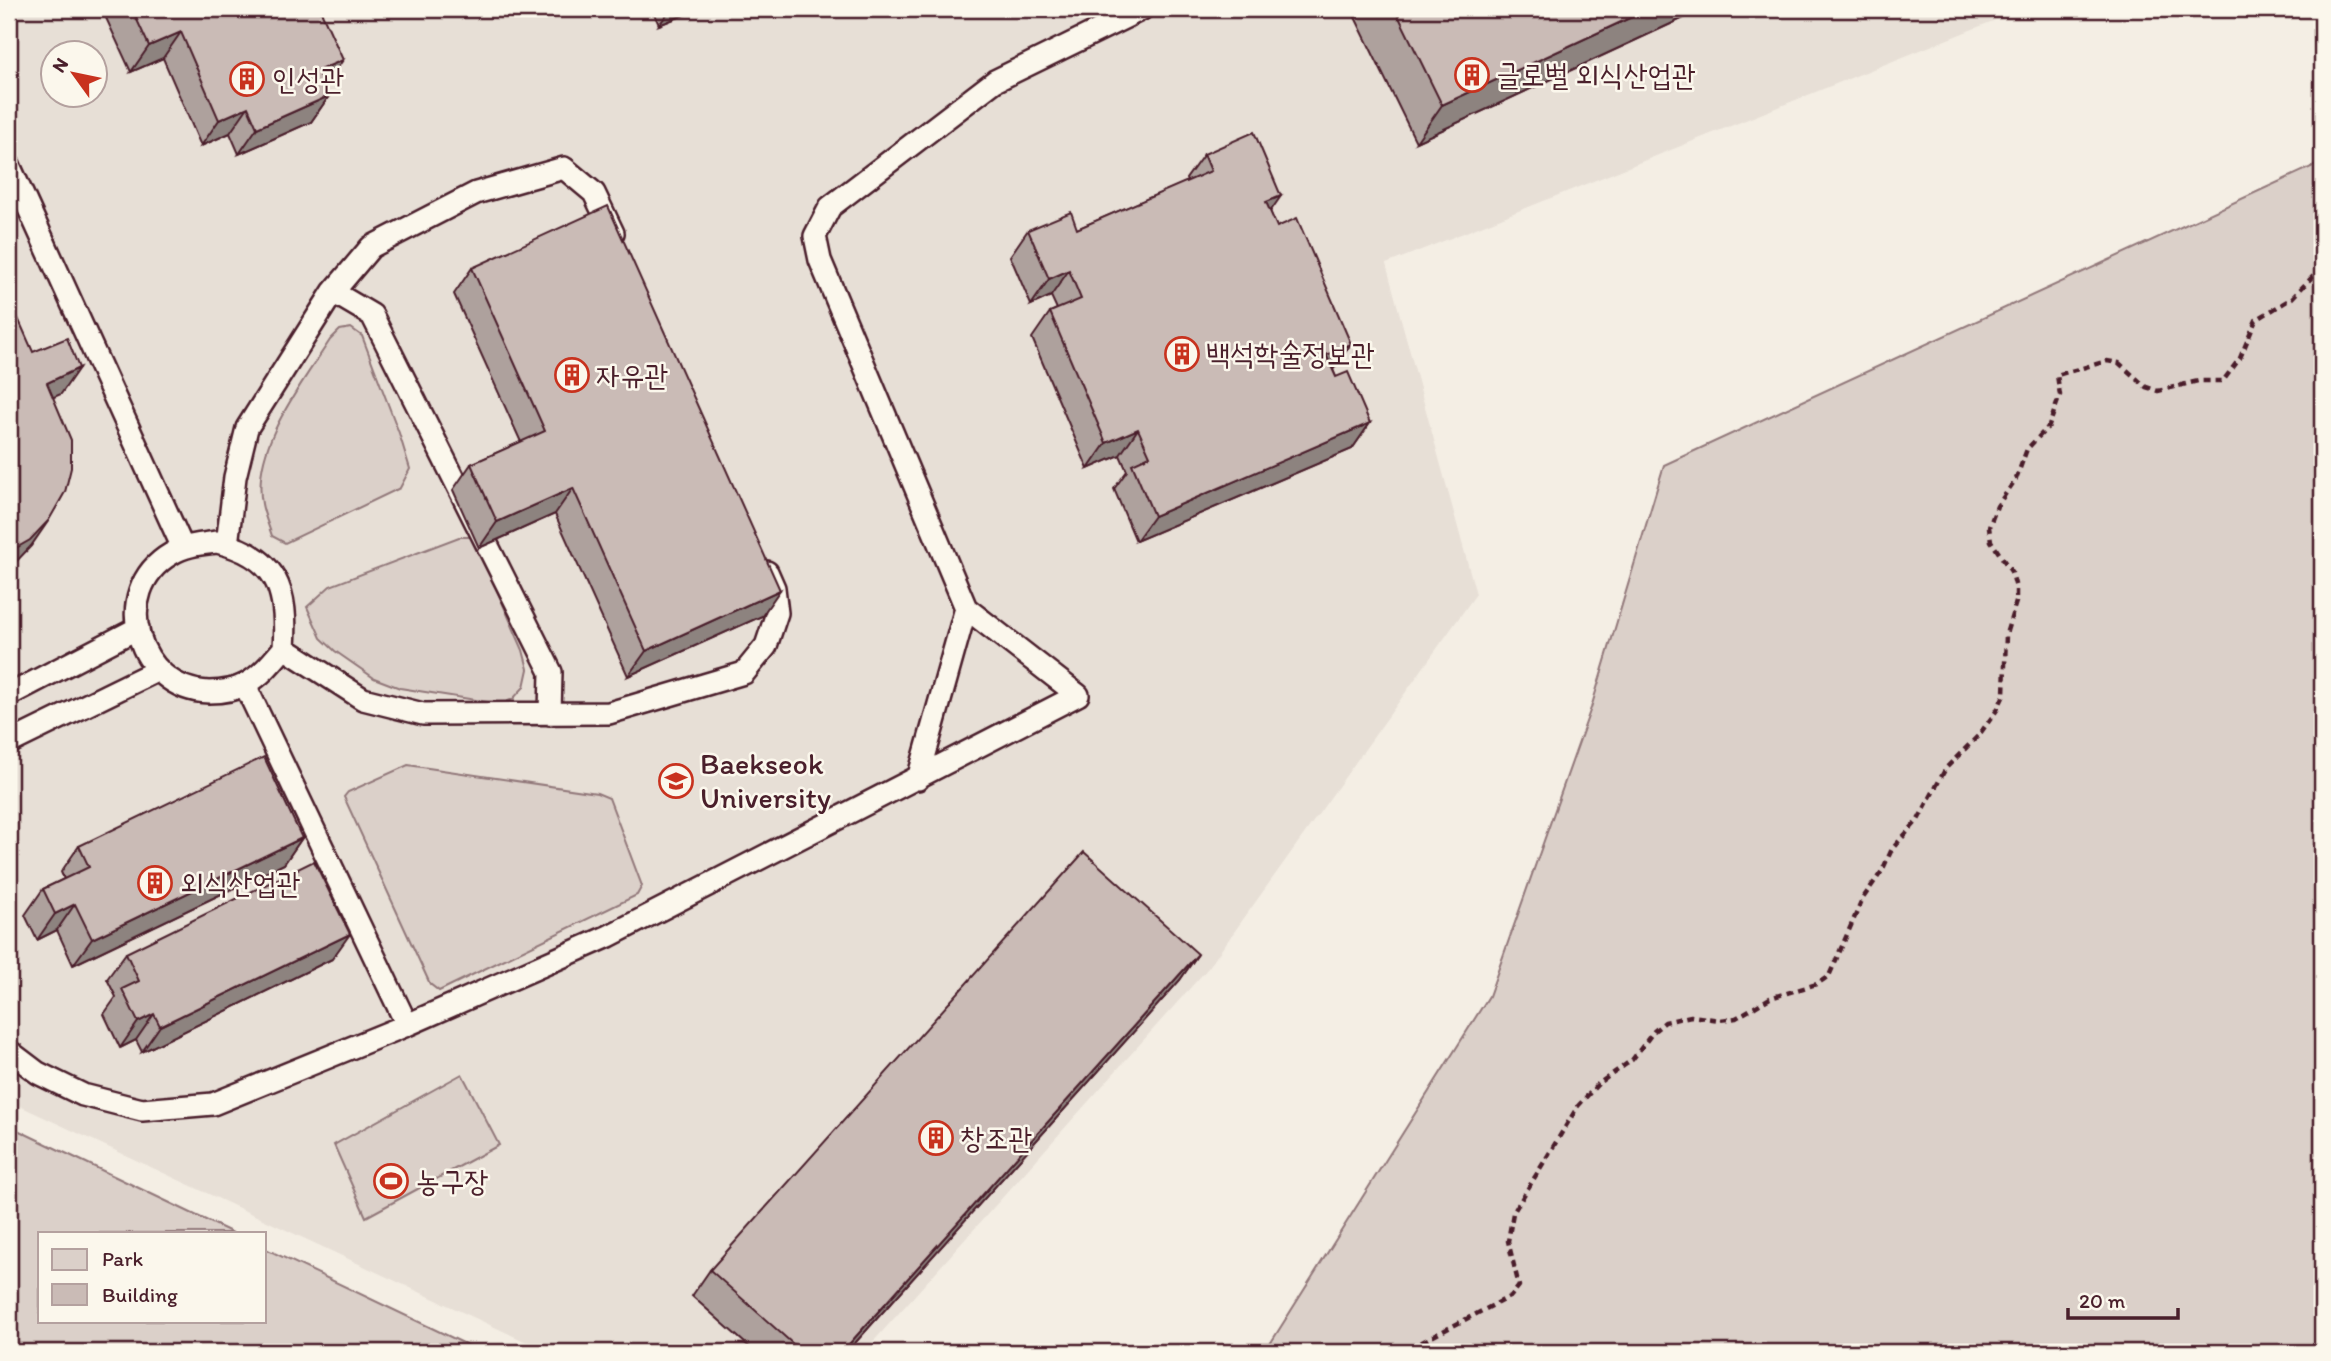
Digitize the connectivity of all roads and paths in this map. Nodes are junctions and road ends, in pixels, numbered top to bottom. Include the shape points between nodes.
1 (1142, 9) edge
2 (9, 164) edge
3 (622, 254) edge
4 (2322, 267) edge
5 (333, 292) junction
6 (227, 545) junction
7 (183, 548) junction
8 (758, 551) edge
9 (966, 608) junction
10 (138, 628) junction
11 (285, 648) junction
12 (158, 670) junction
13 (244, 685) junction
14 (9, 695) edge
15 (550, 714) junction
16 (9, 743) edge
17 (918, 779) junction
18 (407, 1025) junction
19 (9, 1051) edge
20 (1415, 1352) edge

1 - 9 lane via 995,81 830,207 815,236 820,260
2 - 7 lane
3 - 5 lane via 594,193 564,168 476,193 372,247
4 - 20 path via 2292,298 2256,320 2240,358 2223,381 2198,381 2158,391 2146,387 2119,363 2107,361 2057,375 2060,395 2049,426 2027,449 1990,527 1990,541 2012,573 2016,588 2006,634 2004,695 1979,735 1946,768 1918,820 1892,849 1863,898 1829,976 1770,998 1736,1018 1691,1016 1654,1031 1632,1060 1598,1084 1578,1106 1513,1213 1508,1241 1519,1286 1511,1296 1422,1342
5 - 6 lane via 247,428 235,477
5 - 15 lane via 372,315 551,672
6 - 7 lane via 217,542
6 - 11 lane via 261,561 276,580 285,602
7 - 10 lane via 152,571 140,594
8 - 15 lane via 774,588 776,613 765,646 744,673 609,713
9 - 17 lane
9 - 17 lane via 1078,695
10 - 12 lane via 140,643
10 - 14 lane
11 - 13 lane
11 - 15 lane via 363,699 423,714
12 - 13 lane via 171,682 195,691 220,692
12 - 16 lane
13 - 18 lane
17 - 18 lane via 609,936
18 - 19 lane via 213,1104 142,1110 83,1095 38,1073

